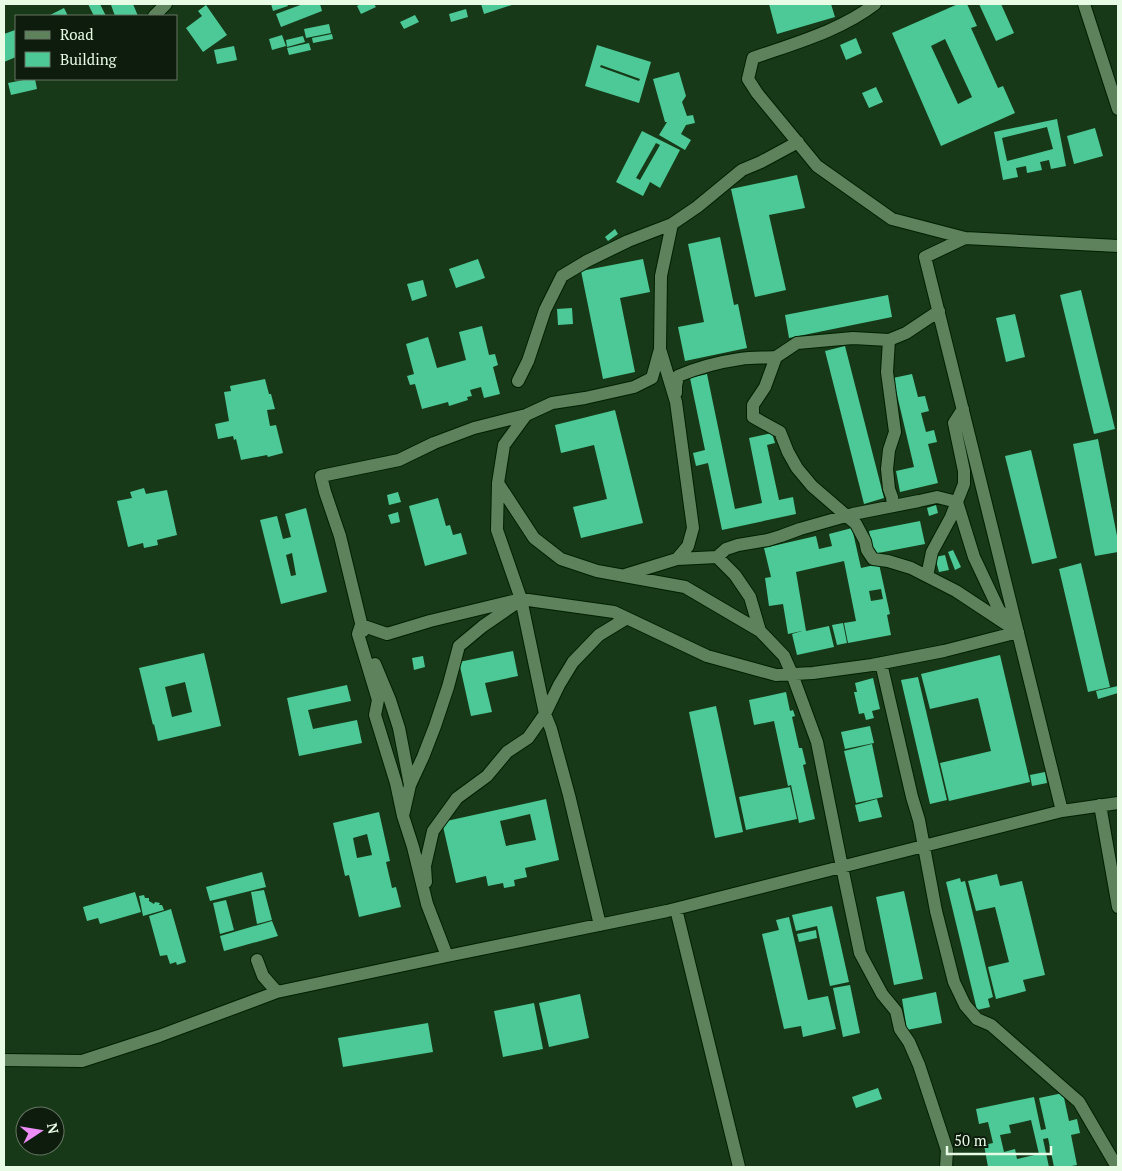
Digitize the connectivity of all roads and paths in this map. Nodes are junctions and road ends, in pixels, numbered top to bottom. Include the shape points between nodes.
1 (166, 4) edge
2 (876, 4) edge
3 (1084, 4) edge
4 (155, 15) edge
5 (1118, 109) edge
6 (798, 142) junction
7 (672, 224) junction
8 (965, 238) junction
9 (1118, 246) edge
10 (939, 311) junction
11 (889, 340) junction
12 (660, 349) junction
13 (776, 357) junction
14 (518, 381) dead end
15 (676, 402) junction
16 (963, 409) junction
17 (526, 415) junction
18 (498, 482) junction
19 (957, 502) junction
20 (893, 506) junction
21 (847, 516) junction
22 (717, 558) junction
23 (677, 559) junction
24 (623, 575) junction
25 (927, 576) junction
26 (521, 599) junction
27 (627, 618) junction
28 (361, 625) junction
29 (760, 631) junction
30 (1018, 632) junction
31 (881, 663) junction
32 (792, 674) junction
33 (545, 714) junction
34 (410, 785) junction
35 (1118, 803) edge
36 (1100, 805) junction
37 (1062, 811) junction
38 (403, 816) junction
39 (923, 846) junction
40 (842, 867) junction
41 (427, 904) junction
42 (1118, 907) edge
43 (676, 909) junction
44 (600, 925) junction
45 (447, 956) junction
46 (257, 960) dead end
47 (277, 992) junction
48 (4, 1060) edge
49 (739, 1167) edge
50 (946, 1167) edge
51 (1117, 1167) edge

1 - 4 street
2 - 6 street via 822,34 753,58 748,79
3 - 5 street
6 - 7 street via 742,170
6 - 8 street via 817,166 892,219
7 - 12 street via 661,276
7 - 14 street via 620,245 562,276 545,310
8 - 9 street
8 - 10 street via 925,257
10 - 11 street
10 - 16 street
11 - 13 street via 853,338 797,343
11 - 20 street via 887,372 895,432 887,469
12 - 15 street
12 - 17 street via 652,378 634,387 552,403
13 - 15 street via 740,359 678,376
13 - 21 street via 765,387 753,405 753,417 780,432 796,468
15 - 23 street via 693,528 688,546
16 - 19 street via 954,423 964,471 964,484
16 - 30 street
17 - 18 street via 504,445
17 - 28 street via 474,428 399,460 321,476 340,536
18 - 24 street via 534,538 561,559 597,571
18 - 26 street via 497,530
19 - 20 street via 937,497
19 - 25 street via 932,552
19 - 30 street via 974,557 999,610
20 - 21 street
21 - 22 street via 726,549
21 - 25 street via 856,524 873,559 911,568
22 - 23 street
22 - 29 street via 735,575 750,597
23 - 24 street
24 - 29 street via 685,587
25 - 30 street via 956,590
26 - 27 street via 614,612
26 - 28 street via 387,634
26 - 33 street
26 - 34 street via 460,646 423,757
27 - 32 street via 707,656 776,674
27 - 33 street via 599,635 574,662
28 - 34 street via 399,728
28 - 38 street via 358,634 378,700 375,715
29 - 32 street via 784,656
30 - 31 street
30 - 37 street
31 - 32 street
31 - 39 street
32 - 40 street via 817,742
33 - 41 street via 528,738 507,752 487,776 457,798 433,831 426,866
33 - 44 street via 569,795
34 - 38 street
35 - 36 street
36 - 37 street
36 - 42 street
37 - 39 street
38 - 41 street
39 - 40 street
39 - 51 street via 954,982 965,1005 977,1019 991,1025 1079,1102
40 - 43 street
40 - 50 street via 860,953 882,994 896,1011 900,1029 919,1065 947,1150
41 - 45 street
43 - 44 street
43 - 49 street
44 - 45 street
45 - 47 street
46 - 47 street via 264,976
47 - 48 street via 82,1061

